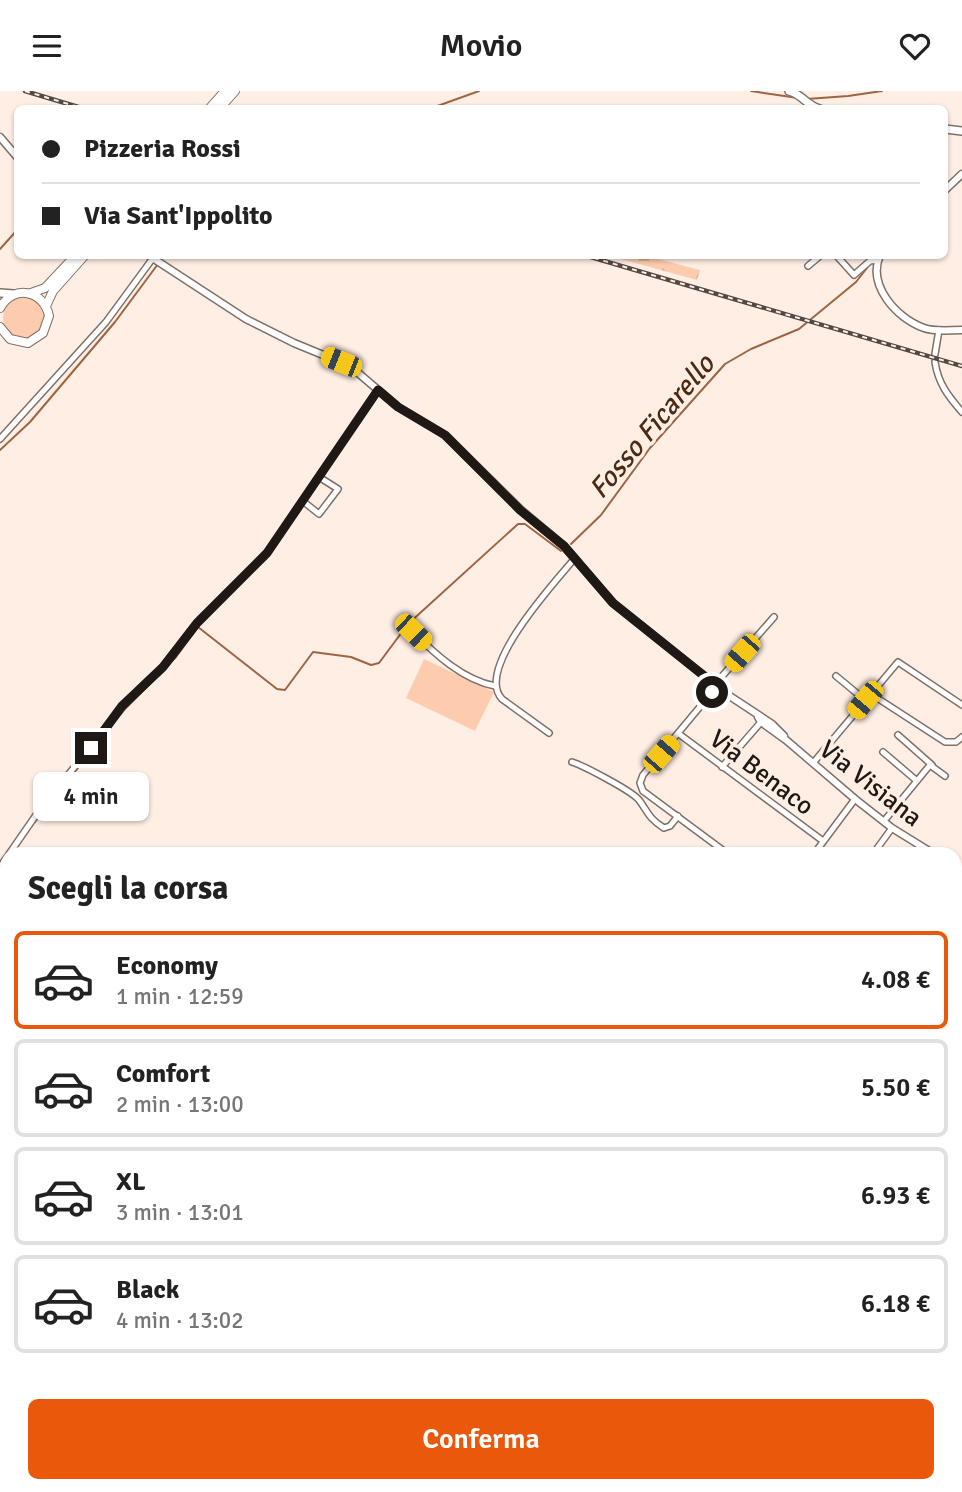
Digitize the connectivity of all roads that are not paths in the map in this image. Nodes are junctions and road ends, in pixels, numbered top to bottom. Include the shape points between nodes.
1 (225, 91) edge
2 (235, 91) edge
3 (789, 91) edge
4 (213, 105) edge
5 (223, 105) edge
6 (809, 105) edge
7 (0, 137) edge
8 (14, 153) edge
9 (962, 174) edge
10 (948, 187) edge
11 (72, 259) edge
12 (81, 259) edge
13 (154, 259) edge
14 (816, 259) edge
15 (840, 259) edge
16 (876, 259) edge
17 (879, 259) edge
18 (808, 266) dead end
19 (0, 293) edge
20 (31, 293) junction
21 (14, 294) junction
22 (46, 306) junction
23 (0, 308) edge
24 (0, 327) edge
25 (939, 330) junction
26 (962, 330) edge
27 (10, 339) junction
28 (0, 343) edge
29 (935, 354) dead end
30 (935, 362) dead end
31 (378, 390) junction
32 (962, 412) edge
33 (0, 439) edge
34 (319, 477) junction
35 (304, 502) junction
36 (575, 558) junction
37 (774, 617) dead end
38 (413, 632) dead end
39 (836, 675) dead end
40 (495, 686) junction
41 (716, 686) junction
42 (870, 694) junction
43 (865, 700) junction
44 (962, 705) edge
45 (760, 719) junction
46 (549, 733) dead end
47 (679, 734) junction
48 (898, 735) dead end
49 (962, 737) edge
50 (883, 752) dead end
51 (572, 762) dead end
52 (813, 763) junction
53 (932, 765) junction
54 (722, 767) junction
55 (945, 776) dead end
56 (917, 781) junction
57 (855, 800) junction
58 (678, 816) junction
59 (884, 821) junction
60 (892, 828) junction
61 (823, 841) junction
62 (14, 847) edge
63 (720, 847) edge
64 (819, 847) edge
65 (878, 847) edge
66 (923, 847) edge

1 - 4 main road
2 - 5 main road
3 - 6 main road
7 - 8 street
9 - 10 street
11 - 20 main road via 45,288
12 - 22 main road
13 - 31 street, Via Visiana via 246,319 350,366
13 - 33 street via 106,322
14 - 18 street
15 - 16 street via 854,275
17 - 25 street via 877,283 888,300 913,322
19 - 21 main road
20 - 21 main road
20 - 22 main road
21 - 23 main road
22 - 27 main road via 48,324 41,336 28,343
24 - 27 main road
25 - 26 street
25 - 29 street
27 - 28 main road
30 - 32 street via 945,391
31 - 34 street
31 - 36 street, Via Visiana via 445,435
34 - 35 street
34 - 35 street via 338,489 319,513
35 - 62 street via 267,553 122,706
36 - 40 street via 516,630
36 - 41 street, Via Visiana via 613,603
37 - 41 street
38 - 40 street via 442,659
39 - 43 street
40 - 46 street via 502,699
41 - 45 street, Via Visiana
41 - 47 street
42 - 43 street
42 - 44 street via 898,661
42 - 49 street via 945,742
43 - 52 street
45 - 52 street, Via Visiana
45 - 54 street
47 - 54 street, Via Benaco
47 - 58 street via 640,783 643,791
48 - 53 street
50 - 56 street
51 - 58 street via 635,796 648,817 664,828
52 - 57 street, Via Visiana
53 - 55 street
53 - 56 street
54 - 61 street, Via Benaco
56 - 59 street
57 - 59 street, Via Visiana
57 - 61 street
58 - 63 street
59 - 60 street, Via Visiana
60 - 65 street
60 - 66 street, Via Visiana
61 - 64 street

